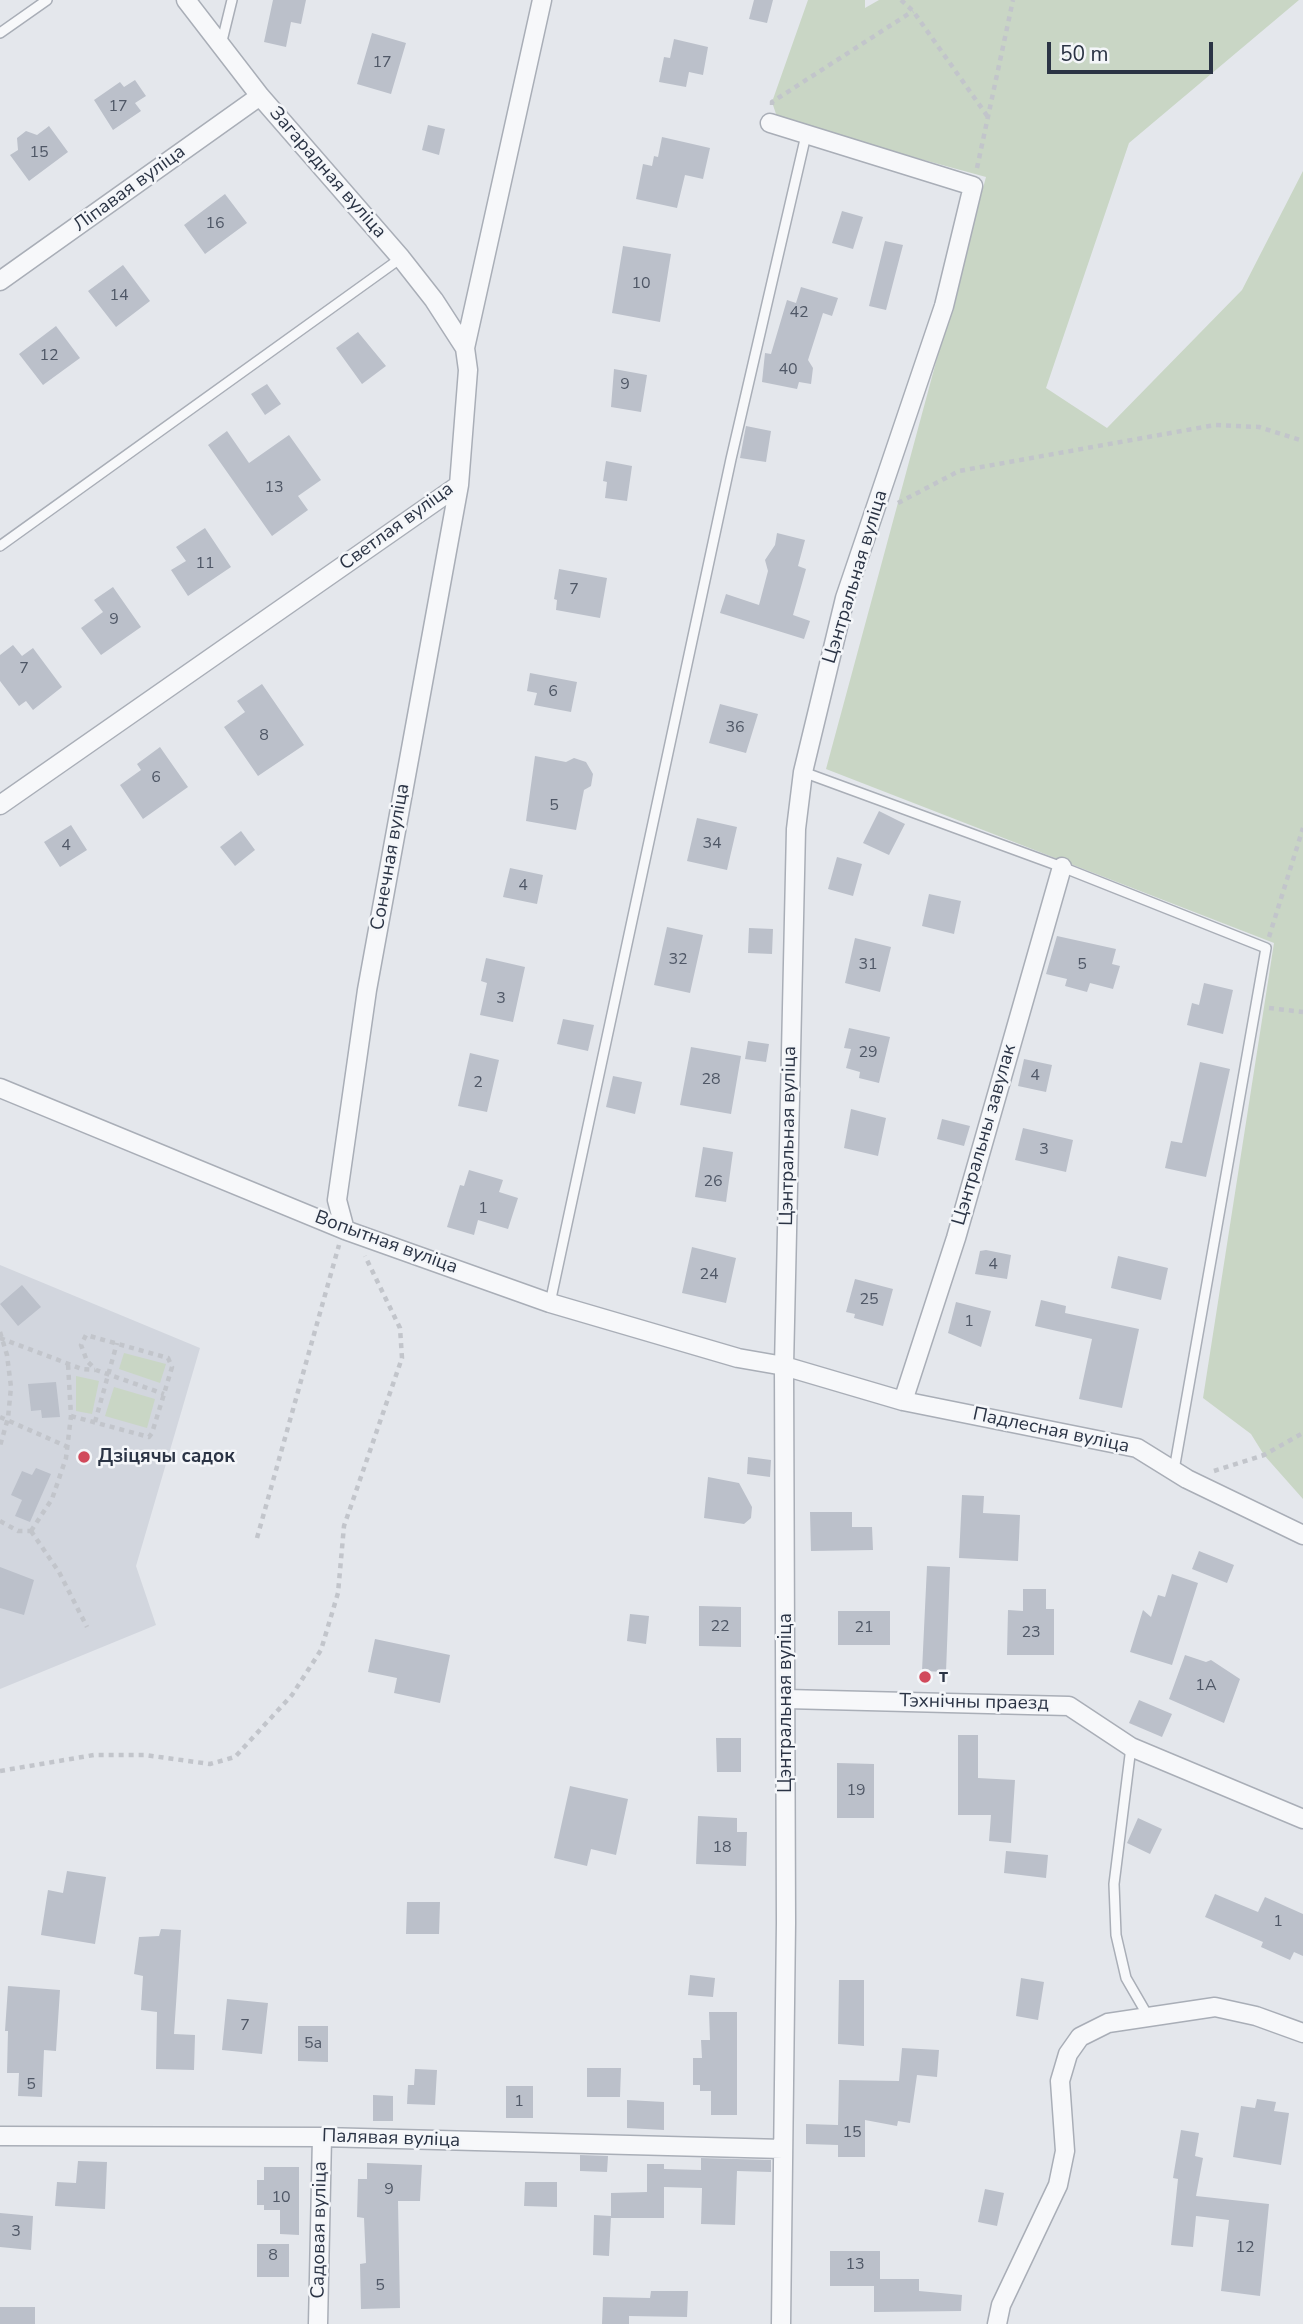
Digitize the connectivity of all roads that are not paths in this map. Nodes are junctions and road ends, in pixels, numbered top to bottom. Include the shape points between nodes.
1 (47, 0) edge
2 (186, 0) edge
3 (232, 0) edge
4 (542, 0) edge
5 (0, 33) edge
6 (221, 46) junction
7 (260, 96) junction
8 (770, 123) dead end
9 (806, 135) junction
10 (401, 258) junction
11 (0, 281) edge
12 (465, 348) junction
13 (459, 485) junction
14 (0, 546) edge
15 (803, 772) junction
16 (0, 805) edge
17 (1062, 867) junction
18 (0, 1088) edge
19 (345, 1230) junction
20 (550, 1303) junction
21 (784, 1366) junction
22 (904, 1401) junction
23 (1180, 1475) junction
24 (1303, 1535) edge
25 (786, 1699) junction
26 (1131, 1746) junction
27 (1303, 1819) edge
28 (1148, 2016) junction
29 (1303, 2033) edge
30 (0, 2136) edge
31 (322, 2137) junction
32 (783, 2149) junction
33 (318, 2324) edge
34 (781, 2324) edge
35 (998, 2324) edge

1 - 5 lane
2 - 6 street, Загарадная вуліца
3 - 6 lane
4 - 12 street, Светлая вуліца
6 - 7 street, Загарадная вуліца
7 - 10 street, Загарадная вуліца
7 - 11 street, Ліпавая вуліца
8 - 9 street
9 - 15 street, Цэнтральная вуліца via 973,186 944,306 845,598
9 - 20 lane via 730,458
10 - 12 street, Загарадная вуліца
10 - 14 lane
12 - 13 street, Светлая вуліца via 468,370
13 - 16 street, Светлая вуліца
13 - 19 street, Сонечная вуліца via 367,990 337,1200
15 - 17 lane
15 - 21 street, Цэнтральная вуліца via 796,829
17 - 22 street, Цэнтральны завулак via 956,1238
17 - 23 lane via 1266,948
18 - 19 street, Вопытная вуліца
19 - 20 street, Вопытная вуліца
20 - 21 street, Вопытная вуліца via 738,1358
21 - 22 street, Падлесная вуліца
21 - 25 street, Цэнтральная вуліца
22 - 23 street, Падлесная вуліца via 1137,1448
23 - 24 street, Падлесная вуліца
25 - 26 street, Тэхнічны праезд via 1069,1706
25 - 32 street, Цэнтральная вуліца
26 - 27 street, Тэхнічны праезд
26 - 28 lane via 1115,1884 1116,1935 1126,1978
28 - 29 street via 1215,2007
28 - 35 street via 1108,2023 1080,2037 1068,2054 1060,2081 1066,2151 1058,2185 1001,2305
30 - 31 street, Палявая вуліца
31 - 32 street, Палявая вуліца
31 - 33 street, Садовая вуліца
32 - 34 street, Цэнтральная вуліца

